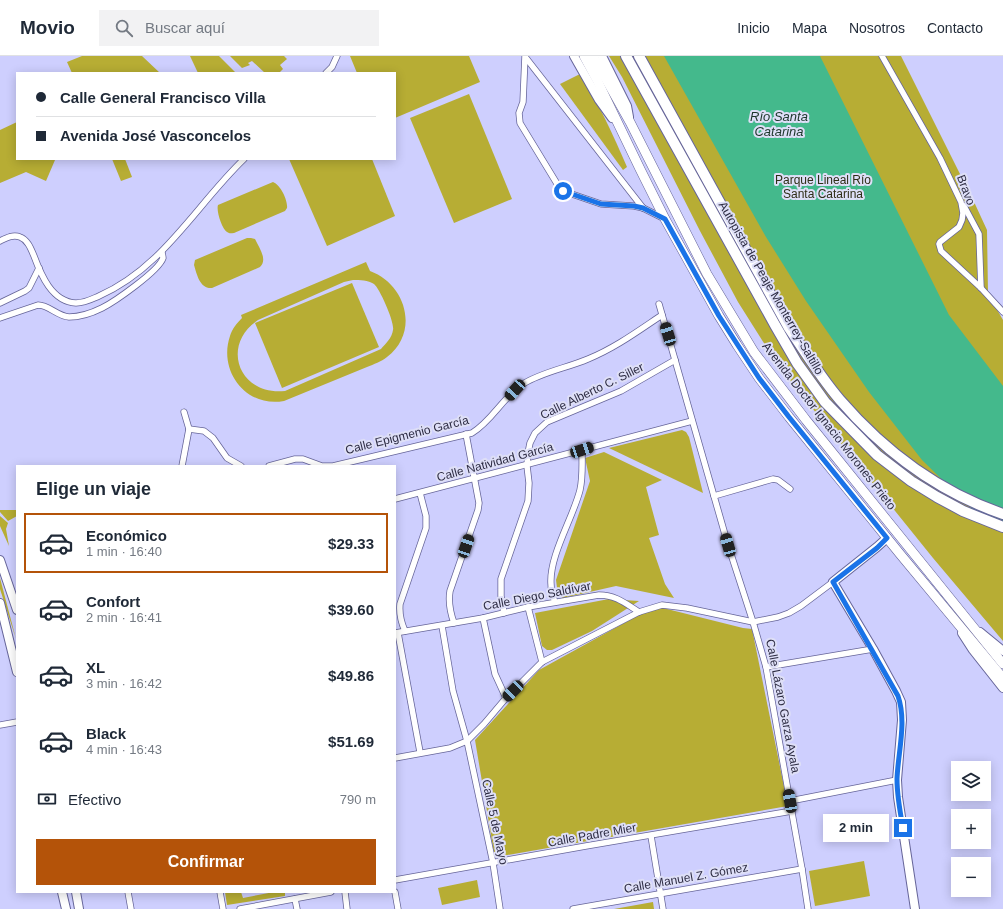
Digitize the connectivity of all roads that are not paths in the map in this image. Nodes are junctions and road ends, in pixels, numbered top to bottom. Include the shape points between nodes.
1 (337, 56) edge
2 (574, 56) edge
3 (584, 56) edge
4 (593, 56) edge
5 (602, 56) edge
6 (626, 56) edge
7 (639, 56) edge
8 (882, 56) edge
9 (525, 57) edge
10 (327, 72) edge
11 (615, 106) junction
12 (630, 122) junction
13 (621, 130) junction
14 (243, 160) edge
15 (962, 202) junction
16 (643, 208) junction
17 (665, 219) junction
18 (0, 241) edge
19 (162, 252) junction
20 (39, 268) junction
21 (981, 288) junction
22 (0, 303) edge
23 (659, 304) dead end
24 (1003, 312) edge
25 (662, 315) junction
26 (0, 318) edge
27 (675, 360) junction
28 (184, 412) dead end
29 (692, 421) junction
30 (189, 429) junction
31 (466, 434) junction
32 (582, 450) junction
33 (227, 458) junction
34 (182, 465) edge
35 (225, 465) edge
36 (239, 465) edge
37 (273, 465) edge
38 (314, 465) edge
39 (337, 465) edge
40 (527, 466) junction
41 (475, 478) junction
42 (790, 489) dead end
43 (420, 493) junction
44 (714, 496) junction
45 (396, 499) edge
46 (1003, 514) edge
47 (1003, 527) edge
48 (887, 538) junction
49 (0, 560) edge
50 (833, 582) junction
51 (555, 602) junction
52 (0, 603) edge
53 (16, 607) edge
54 (528, 608) junction
55 (639, 612) junction
56 (504, 613) junction
57 (483, 618) junction
58 (754, 622) junction
59 (454, 623) junction
60 (957, 623) junction
61 (442, 626) junction
62 (405, 631) junction
63 (397, 633) edge
64 (873, 649) junction
65 (999, 660) edge
66 (542, 662) junction
67 (766, 667) junction
68 (16, 668) edge
69 (1003, 678) edge
70 (1003, 688) edge
71 (506, 698) junction
72 (16, 722) edge
73 (0, 725) edge
74 (467, 741) junction
75 (420, 752) junction
76 (396, 758) edge
77 (897, 780) junction
78 (790, 801) junction
79 (792, 811) junction
80 (651, 836) junction
81 (493, 863) junction
82 (802, 869) junction
83 (396, 880) edge
84 (62, 893) edge
85 (76, 893) edge
86 (128, 893) edge
87 (220, 893) edge
88 (326, 893) edge
89 (345, 893) edge
90 (395, 893) edge
91 (660, 893) junction
92 (295, 899) junction
93 (66, 909) edge
94 (79, 909) edge
95 (131, 909) edge
96 (223, 909) edge
97 (243, 909) edge
98 (297, 909) edge
99 (347, 909) edge
100 (398, 909) edge
101 (500, 909) edge
102 (573, 909) edge
103 (663, 909) edge
104 (808, 909) edge
105 (915, 909) edge

1 - 10 street
2 - 13 main road, Avenida Doctor Ignacio Morones Prieto
3 - 11 main road, Avenida Doctor Ignacio Morones Prieto
4 - 11 main road, Avenida Doctor Ignacio Morones Prieto
5 - 12 main road, Avenida Doctor Ignacio Morones Prieto via 627,106
6 - 47 highway, Autopista de Peaje Monterrey-Saltillo via 797,363 825,402 877,455 911,481 963,511
7 - 46 highway, Autopista de Peaje Monterrey-Saltillo via 789,328 839,399 875,436 917,471 963,497
8 - 15 street, Bravo
9 - 16 street
9 - 16 street via 520,122 559,187 563,191 601,204
11 - 12 main road, Avenida Doctor Ignacio Morones Prieto
11 - 13 main road, Avenida Doctor Ignacio Morones Prieto
12 - 65 main road, Avenida Doctor Ignacio Morones Prieto via 707,274 754,352
13 - 17 main road, Avenida Doctor Ignacio Morones Prieto
14 - 19 street
15 - 21 street via 979,234
15 - 21 street, Bravo via 963,213 959,227 940,242 940,247 944,255
16 - 17 street
17 - 48 main road, Avenida Doctor Ignacio Morones Prieto via 719,316 759,378
18 - 20 street via 15,236 25,240
19 - 20 street via 113,290 84,302 75,303 57,296
19 - 26 street via 163,258 154,270 117,299 90,313 70,317 54,312 44,305 38,305
20 - 22 street via 29,288
21 - 24 street, Bravo
23 - 25 street, Calle Lázaro Garza Ayala
25 - 27 street, Calle Lázaro Garza Ayala
25 - 31 street, Calle Epigmenio García via 589,359 522,385 484,424
27 - 29 street, Calle Lázaro Garza Ayala
27 - 40 street, Calle Alberto C. Siller via 621,391 547,422 535,433 530,442
28 - 30 street
29 - 32 street, Calle Natividad García
29 - 44 street, Calle Lázaro Garza Ayala
30 - 33 street via 204,431
30 - 34 street
31 - 39 street, Calle Epigmenio García
31 - 41 street
32 - 40 street, Calle Natividad García
32 - 51 street via 580,492 558,549 551,576
33 - 35 street
33 - 36 street
37 - 38 street, Calle Epigmenio García via 303,459
40 - 41 street, Calle Natividad García
40 - 56 street, Calle Alberto C. Siller via 528,501 501,579
41 - 43 street, Calle Natividad García
41 - 59 street via 478,510 448,600
42 - 44 street via 773,479
43 - 45 street, Calle Natividad García
43 - 62 street via 426,516 426,528 400,604 400,620
44 - 58 street, Calle Lázaro Garza Ayala
48 - 50 main road
48 - 60 main road, Avenida Doctor Ignacio Morones Prieto
49 - 53 main road
50 - 58 street via 789,613
50 - 64 main road
51 - 54 street, Calle Diego Saldívar
51 - 55 street, Calle Diego Saldívar via 608,595 616,597
52 - 68 main road
54 - 56 street, Calle Diego Saldívar
54 - 66 street
55 - 58 street via 662,605
55 - 66 street
56 - 57 street, Calle Diego Saldívar
57 - 59 street, Calle Diego Saldívar
57 - 71 street via 495,674
58 - 67 street, Calle Lázaro Garza Ayala
59 - 61 street, Calle Diego Saldívar
60 - 65 main road, Avenida Doctor Ignacio Morones Prieto
60 - 70 main road, Avenida Doctor Ignacio Morones Prieto via 973,650
61 - 62 street, Calle Diego Saldívar
61 - 74 street, Calle 5 de Mayo via 453,691
62 - 63 street, Calle Diego Saldívar
63 - 75 street
64 - 67 street
64 - 77 main road via 898,696 902,710
65 - 69 main road, Avenida Doctor Ignacio Morones Prieto
66 - 71 street
67 - 78 street, Calle Lázaro Garza Ayala
71 - 74 street
72 - 73 street
74 - 75 street via 450,748
74 - 81 street, Calle 5 de Mayo
75 - 76 street
77 - 78 street
77 - 105 main road
78 - 79 street, Calle Lázaro Garza Ayala
79 - 80 street, Calle Padre Mier
79 - 82 street, Calle Lázaro Garza Ayala
80 - 81 street, Calle Padre Mier
80 - 91 street
81 - 83 street, Calle Padre Mier
81 - 101 street, Calle 5 de Mayo
82 - 91 street, Calle Manuel Z. Gómez
82 - 104 street, Calle Lázaro Garza Ayala
84 - 93 main road
85 - 94 main road
86 - 95 street
87 - 96 street
88 - 92 street
89 - 99 street
90 - 100 street
91 - 102 street, Calle Manuel Z. Gómez
91 - 103 street
92 - 97 street
92 - 98 street

